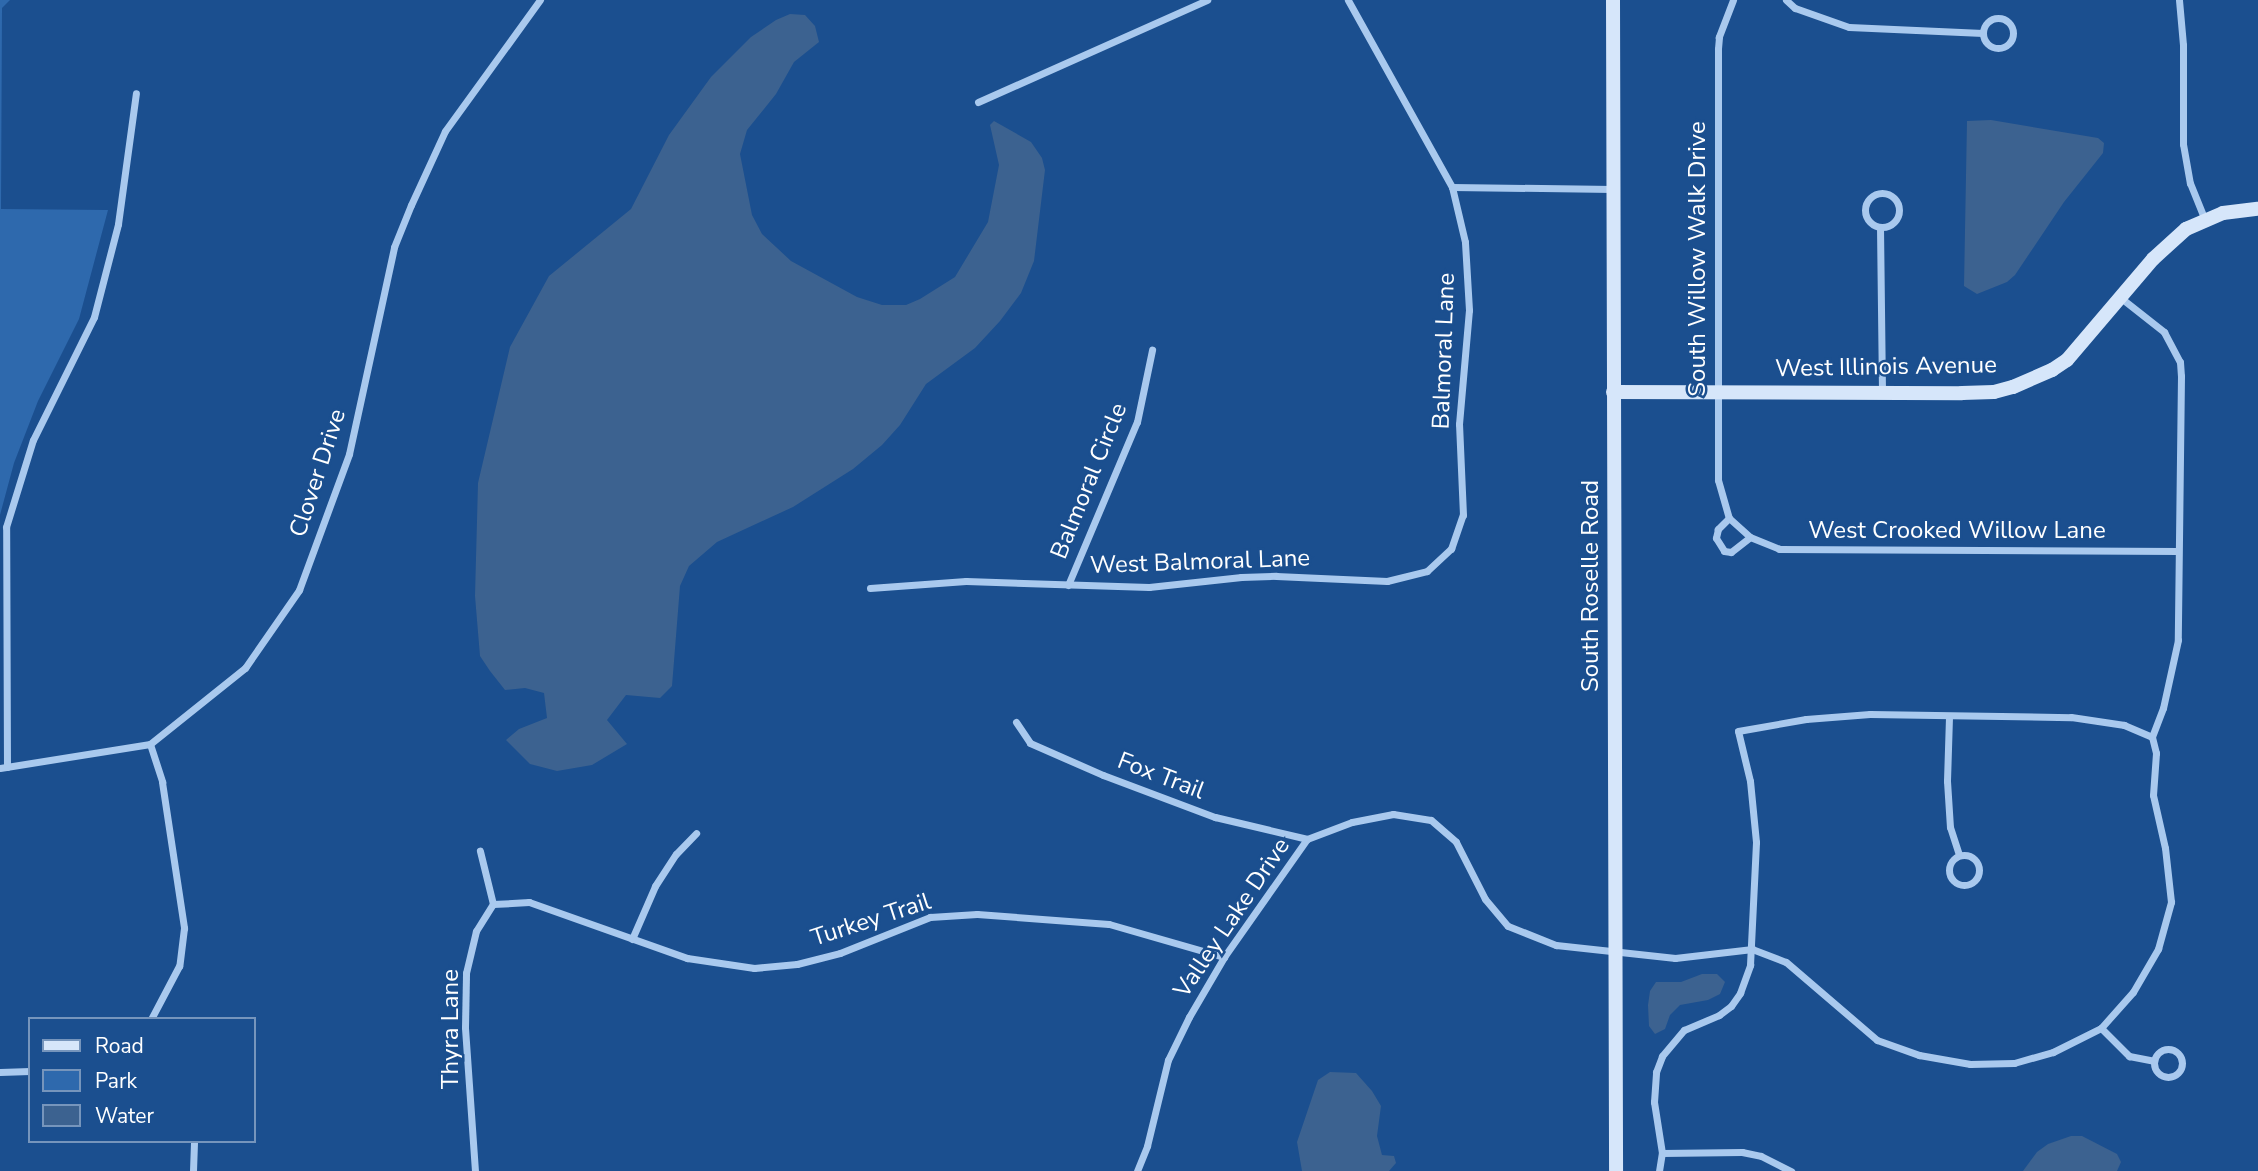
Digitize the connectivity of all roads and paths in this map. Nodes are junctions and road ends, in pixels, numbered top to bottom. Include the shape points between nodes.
1 (1208, 0) edge
2 (1348, 0) edge
3 (1613, 0) edge
4 (1733, 0) edge
5 (1786, 0) edge
6 (2179, 0) edge
7 (535, 2) edge
8 (1983, 33) junction
9 (136, 93) dead end
10 (978, 102) dead end
11 (1452, 187) junction
12 (1613, 188) junction
13 (2258, 208) edge
14 (2205, 220) junction
15 (1881, 227) junction
16 (2121, 298) junction
17 (1152, 350) dead end
18 (1716, 391) junction
19 (1882, 391) junction
20 (1613, 392) junction
21 (1729, 518) junction
22 (3, 527) edge
23 (1741, 531) joint
24 (1750, 537) junction
25 (2178, 551) junction
26 (1442, 559) joint
27 (1068, 585) junction
28 (870, 588) dead end
29 (1949, 717) junction
30 (1016, 723) dead end
31 (2152, 737) junction
32 (150, 744) junction
33 (3, 767) edge
34 (696, 833) dead end
35 (1307, 839) junction
36 (480, 851) dead end
37 (1959, 855) junction
38 (493, 904) junction
39 (632, 939) junction
40 (1752, 949) junction
41 (1616, 951) junction
42 (1224, 957) junction
43 (152, 1017) edge
44 (2101, 1028) junction
45 (2154, 1061) dead end
46 (28, 1071) edge
47 (0, 1072) edge
48 (194, 1143) edge
49 (1662, 1153) junction
50 (192, 1171) edge
51 (475, 1171) edge
52 (1137, 1171) edge
53 (1616, 1171) edge
54 (1658, 1171) edge
55 (1791, 1171) edge

1 - 10 street
2 - 11 street, Balmoral Lane
3 - 12 main road, South Roselle Road
4 - 18 street, South Willow Walk Drive via 1718,49
5 - 8 street via 1795,8 1849,27
6 - 14 street via 2183,144 2190,183
7 - 32 street, Clover Drive via 445,131 394,247 349,454 299,590 240,675
8 - 8 street via 1987,44 1998,48 2009,43 2013,32 2009,22 1998,18 1987,22
9 - 22 street via 118,224 94,317 33,440
11 - 12 street
11 - 26 street, Balmoral Lane via 1465,242 1469,310 1460,424 1463,515 1458,536
12 - 20 main road, South Roselle Road
13 - 14 main road, West Illinois Avenue
14 - 16 main road, West Illinois Avenue via 2169,242
15 - 15 street via 1892,223 1899,212 1894,197 1885,193 1873,195 1866,205 1868,219
15 - 19 street
16 - 19 main road, West Illinois Avenue via 2067,360 2032,380 1994,392
16 - 25 street via 2164,332 2180,362
17 - 27 street, Balmoral Circle via 1137,422
18 - 19 main road, West Illinois Avenue
18 - 20 main road, West Illinois Avenue
18 - 21 street, South Willow Walk Drive via 1718,480
20 - 41 main road, South Roselle Road
21 - 23 street, South Willow Walk Drive
21 - 24 street via 1716,538 1724,551 1731,552
22 - 33 street
23 - 24 street, West Crooked Willow Lane
24 - 25 street, West Crooked Willow Lane via 1779,549
25 - 31 street via 2178,640
26 - 27 street, West Balmoral Lane via 1427,571 1387,581 1276,576 1150,587
27 - 28 street, West Balmoral Lane via 965,582
29 - 31 street via 2071,717 2124,725
29 - 37 street via 1949,815
29 - 40 street via 1870,714 1738,731 1750,781 1756,842
30 - 35 street, Fox Trail via 1030,743 1103,775 1215,817
31 - 44 street via 2156,753 2153,795 2171,902 2158,949 2133,992
32 - 33 street, Clover Drive
32 - 43 street via 162,782 184,928 179,967
34 - 39 street via 654,886
35 - 41 street, Valley Lake Drive via 1352,822 1393,814 1431,820 1456,842 1485,899 1508,926 1556,945
35 - 42 street, Valley Lake Drive
36 - 38 street
37 - 37 street via 1950,863 1949,875 1957,883 1969,884 1978,877 1978,865 1971,856
38 - 39 street, Turkey Trail via 529,902
38 - 51 street, Thyra Lane via 477,931 466,973
39 - 42 street, Turkey Trail via 687,958 767,967 840,953 930,917 977,914 1109,924
40 - 41 street, Valley Lake Drive via 1675,958
40 - 44 street via 1786,962 1877,1040 1919,1055 1970,1064 2014,1063 2053,1052
40 - 49 street via 1746,979 1731,1006 1684,1030 1662,1056 1654,1102
41 - 53 main road, South Roselle Road
42 - 52 street, Valley Lake Drive via 1168,1060
44 - 45 street via 2129,1056
46 - 47 street
48 - 50 street
49 - 54 street
49 - 55 street via 1742,1152

